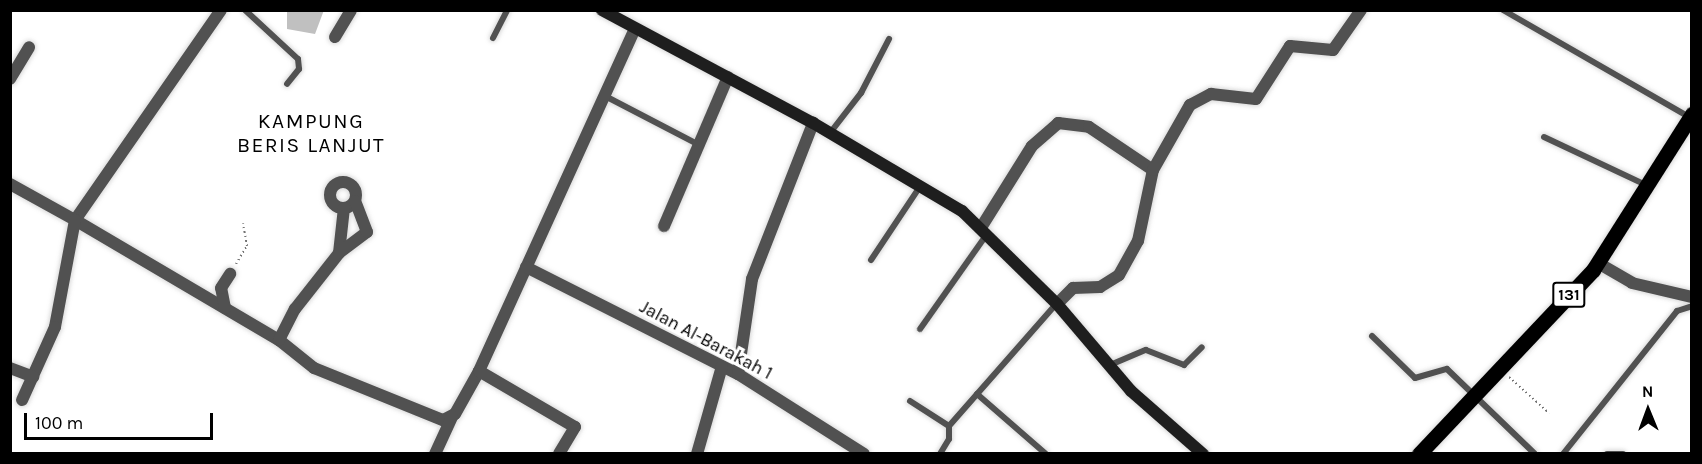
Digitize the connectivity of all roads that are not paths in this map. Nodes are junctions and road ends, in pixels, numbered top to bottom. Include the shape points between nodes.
1 (221, 10) edge
2 (245, 10) edge
3 (351, 10) edge
4 (507, 10) edge
5 (602, 10) edge
6 (1361, 10) edge
7 (1503, 10) edge
8 (635, 28) junction
9 (335, 37) dead end
10 (493, 38) dead end
11 (889, 39) dead end
12 (29, 48) dead end
13 (728, 77) junction
14 (10, 79) edge
15 (287, 84) dead end
16 (604, 96) junction
17 (1690, 116) edge
18 (813, 123) junction
19 (830, 133) junction
20 (1544, 137) dead end
21 (699, 145) junction
22 (1153, 170) junction
23 (10, 184) edge
24 (921, 185) junction
25 (1646, 185) junction
26 (355, 201) junction
27 (344, 208) junction
28 (75, 220) junction
29 (664, 226) dead end
30 (986, 229) junction
31 (339, 253) junction
32 (871, 260) dead end
33 (1598, 263) junction
34 (526, 267) junction
35 (230, 274) road end
36 (1692, 297) edge
37 (1057, 304) junction
38 (1692, 306) edge
39 (225, 308) junction
40 (920, 329) dead end
41 (1372, 336) dead end
42 (279, 340) junction
43 (1202, 347) dead end
44 (1109, 365) junction
45 (722, 366) junction
46 (10, 368) edge
47 (479, 370) junction
48 (738, 374) junction
49 (33, 377) junction
50 (977, 394) junction
51 (1475, 396) junction
52 (22, 400) dead end
53 (910, 401) dead end
54 (452, 417) junction
55 (949, 426) junction
56 (435, 453) edge
57 (559, 453) edge
58 (697, 453) edge
59 (864, 453) edge
60 (940, 453) edge
61 (1046, 453) edge
62 (1203, 453) edge
63 (1419, 453) edge
64 (1535, 453) edge
65 (1563, 453) edge
66 (1607, 453) edge
67 (1623, 453) edge

1 - 28 street
2 - 15 lane via 298,59 299,69
3 - 9 street
4 - 10 lane
5 - 8 street
6 - 22 street via 1333,50 1290,46 1256,99 1199,97
7 - 17 lane
8 - 13 street
8 - 16 street
11 - 19 lane via 861,93
12 - 14 street
13 - 18 street
13 - 21 street
16 - 21 lane
16 - 34 street
17 - 25 main road, 131
18 - 19 street
18 - 48 street via 752,279
19 - 24 street
20 - 25 lane
21 - 29 street
22 - 30 street via 1089,127 1058,123 1032,146
22 - 37 street via 1138,241 1119,275 1100,287 1073,288
23 - 28 street
24 - 30 street
24 - 32 lane
25 - 33 main road, 131
26 - 27 street
26 - 27 street via 354,187 336,184 331,201
26 - 31 street via 367,232
27 - 31 street
28 - 39 street
28 - 49 street via 55,327
30 - 37 street
30 - 40 lane
31 - 42 street via 295,309
33 - 36 street via 1632,284
33 - 51 main road, 131
34 - 45 street, Jalan Al-Barakah 1
34 - 47 street
35 - 39 street via 220,288
37 - 44 street
37 - 50 lane
38 - 65 lane via 1677,310
39 - 42 street
41 - 51 lane via 1415,378 1447,369
42 - 54 street via 314,368 439,420
43 - 44 lane via 1184,365 1146,350
44 - 62 street
45 - 48 street, Jalan Al-Barakah 1
45 - 58 street
46 - 49 street
47 - 54 street
47 - 57 street via 575,427
48 - 59 street, Jalan Al-Barakah 1
49 - 52 street
50 - 55 lane
50 - 61 lane
51 - 63 main road, 131
51 - 64 lane
53 - 55 lane
54 - 56 street
55 - 60 lane via 949,439
66 - 67 lane

